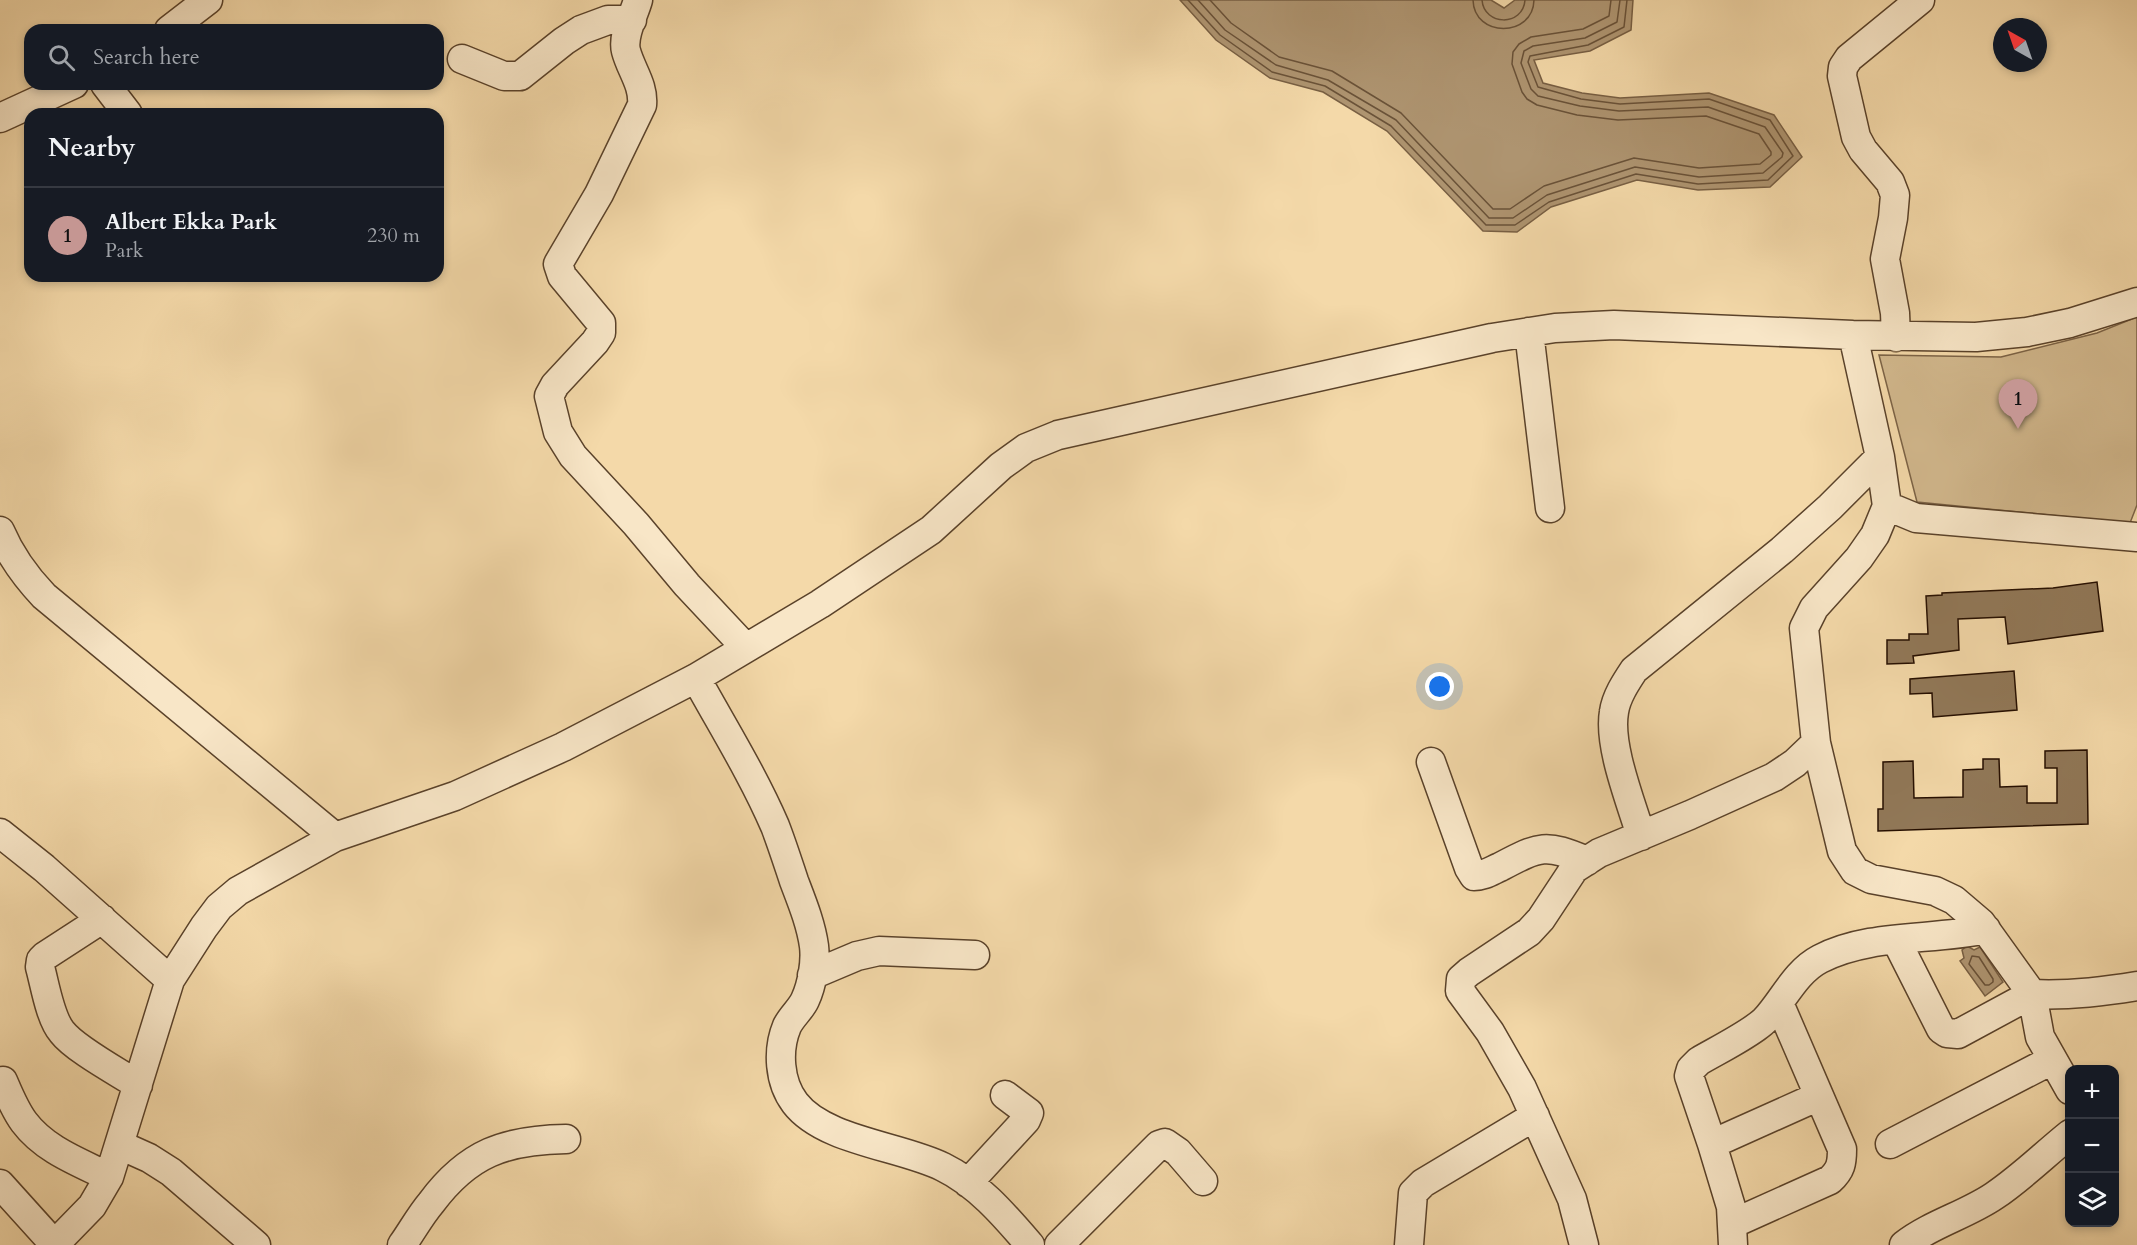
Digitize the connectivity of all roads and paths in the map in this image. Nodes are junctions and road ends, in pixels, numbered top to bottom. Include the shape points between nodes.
1 (208, 0) edge
2 (1920, 0) edge
3 (635, 10) edge
4 (178, 24) edge
5 (462, 58) dead end
6 (61, 90) edge
7 (110, 90) edge
8 (123, 108) edge
9 (0, 118) edge
10 (2137, 302) edge
11 (1529, 332) junction
12 (1853, 336) junction
13 (1896, 337) junction
14 (1880, 457) junction
15 (1887, 506) junction
16 (1550, 508) dead end
17 (0, 531) edge
18 (2137, 537) edge
19 (746, 648) junction
20 (696, 678) junction
21 (1816, 743) junction
22 (1431, 762) dead end
23 (0, 833) edge
24 (1641, 836) junction
25 (335, 837) junction
26 (1587, 861) junction
27 (102, 919) junction
28 (1986, 929) junction
29 (1896, 940) junction
30 (975, 955) dead end
31 (812, 975) junction
32 (170, 980) junction
33 (2137, 986) edge
34 (2032, 993) junction
35 (1779, 1003) junction
36 (2052, 1060) junction
37 (3, 1081) dead end
38 (2065, 1082) edge
39 (138, 1085) junction
40 (1005, 1095) dead end
41 (1819, 1096) junction
42 (1535, 1116) junction
43 (2065, 1138) edge
44 (566, 1139) dead end
45 (1712, 1144) junction
46 (1890, 1144) dead end
47 (120, 1145) junction
48 (109, 1177) junction
49 (1203, 1181) dead end
50 (968, 1183) junction
51 (0, 1184) edge
52 (1733, 1234) edge
53 (54, 1245) edge
54 (256, 1245) edge
55 (402, 1245) edge
56 (1030, 1245) edge
57 (1059, 1245) edge
58 (1409, 1245) edge
59 (1584, 1245) edge
60 (1904, 1245) edge

1 - 4 street
2 - 13 street via 1850,58 1842,76 1856,137 1890,182 1895,195 1885,260
3 - 5 street via 581,30 520,76 504,76
3 - 19 street via 625,49 643,93 642,105 599,194 558,264 562,276 601,323 601,333 555,385 549,396 551,409 558,432 573,456
6 - 9 street
7 - 8 street
10 - 13 street via 2027,332 1976,337
11 - 12 street via 1614,325
11 - 16 street
11 - 19 street via 1058,435 1026,448 1001,466 932,530
12 - 13 street
12 - 14 street
14 - 15 street
14 - 24 street via 1782,550 1634,670 1614,711 1613,728 1618,761
15 - 18 street via 1916,518
15 - 21 street via 1875,535 1814,608 1804,628
17 - 25 street via 10,554 44,596
19 - 20 street
20 - 25 street via 563,747 455,796
20 - 31 street via 775,826 806,915 814,948
21 - 24 street via 1774,777
21 - 28 street via 1842,851 1855,871 1871,879 1935,891 1954,900
22 - 26 street via 1474,876 1541,849 1558,849
23 - 27 street
24 - 26 street
25 - 32 street via 238,891 219,907
26 - 42 street via 1575,869 1529,932 1461,979 1460,991 1490,1032
27 - 32 street
27 - 39 street via 45,956 40,967 51,1011 61,1032
28 - 29 street
28 - 34 street
29 - 34 street via 1941,1029 1947,1033 1958,1034
29 - 35 street via 1872,942 1819,960 1796,980
30 - 31 street via 879,951
31 - 50 street via 806,999 788,1023 781,1043 785,1087 796,1104 814,1120 837,1132 943,1167
32 - 39 street
33 - 34 street via 2062,996
34 - 36 street via 2040,1036
35 - 41 street
35 - 45 street via 1763,1022 1691,1069 1689,1076
36 - 38 street
36 - 46 street
37 - 48 street via 34,1133 54,1149
39 - 47 street
40 - 50 street via 1029,1113
41 - 45 street
41 - 52 street via 1842,1149 1839,1172
42 - 58 street via 1423,1183 1413,1193
42 - 59 street via 1572,1199
43 - 60 street via 1977,1207 1930,1228
44 - 55 street via 541,1139 479,1156 432,1201
45 - 52 street via 1731,1208
47 - 48 street
47 - 54 street via 171,1172
48 - 53 street via 92,1206
49 - 57 street via 1178,1152 1165,1143 1159,1145
50 - 56 street via 1001,1211
51 - 53 street

